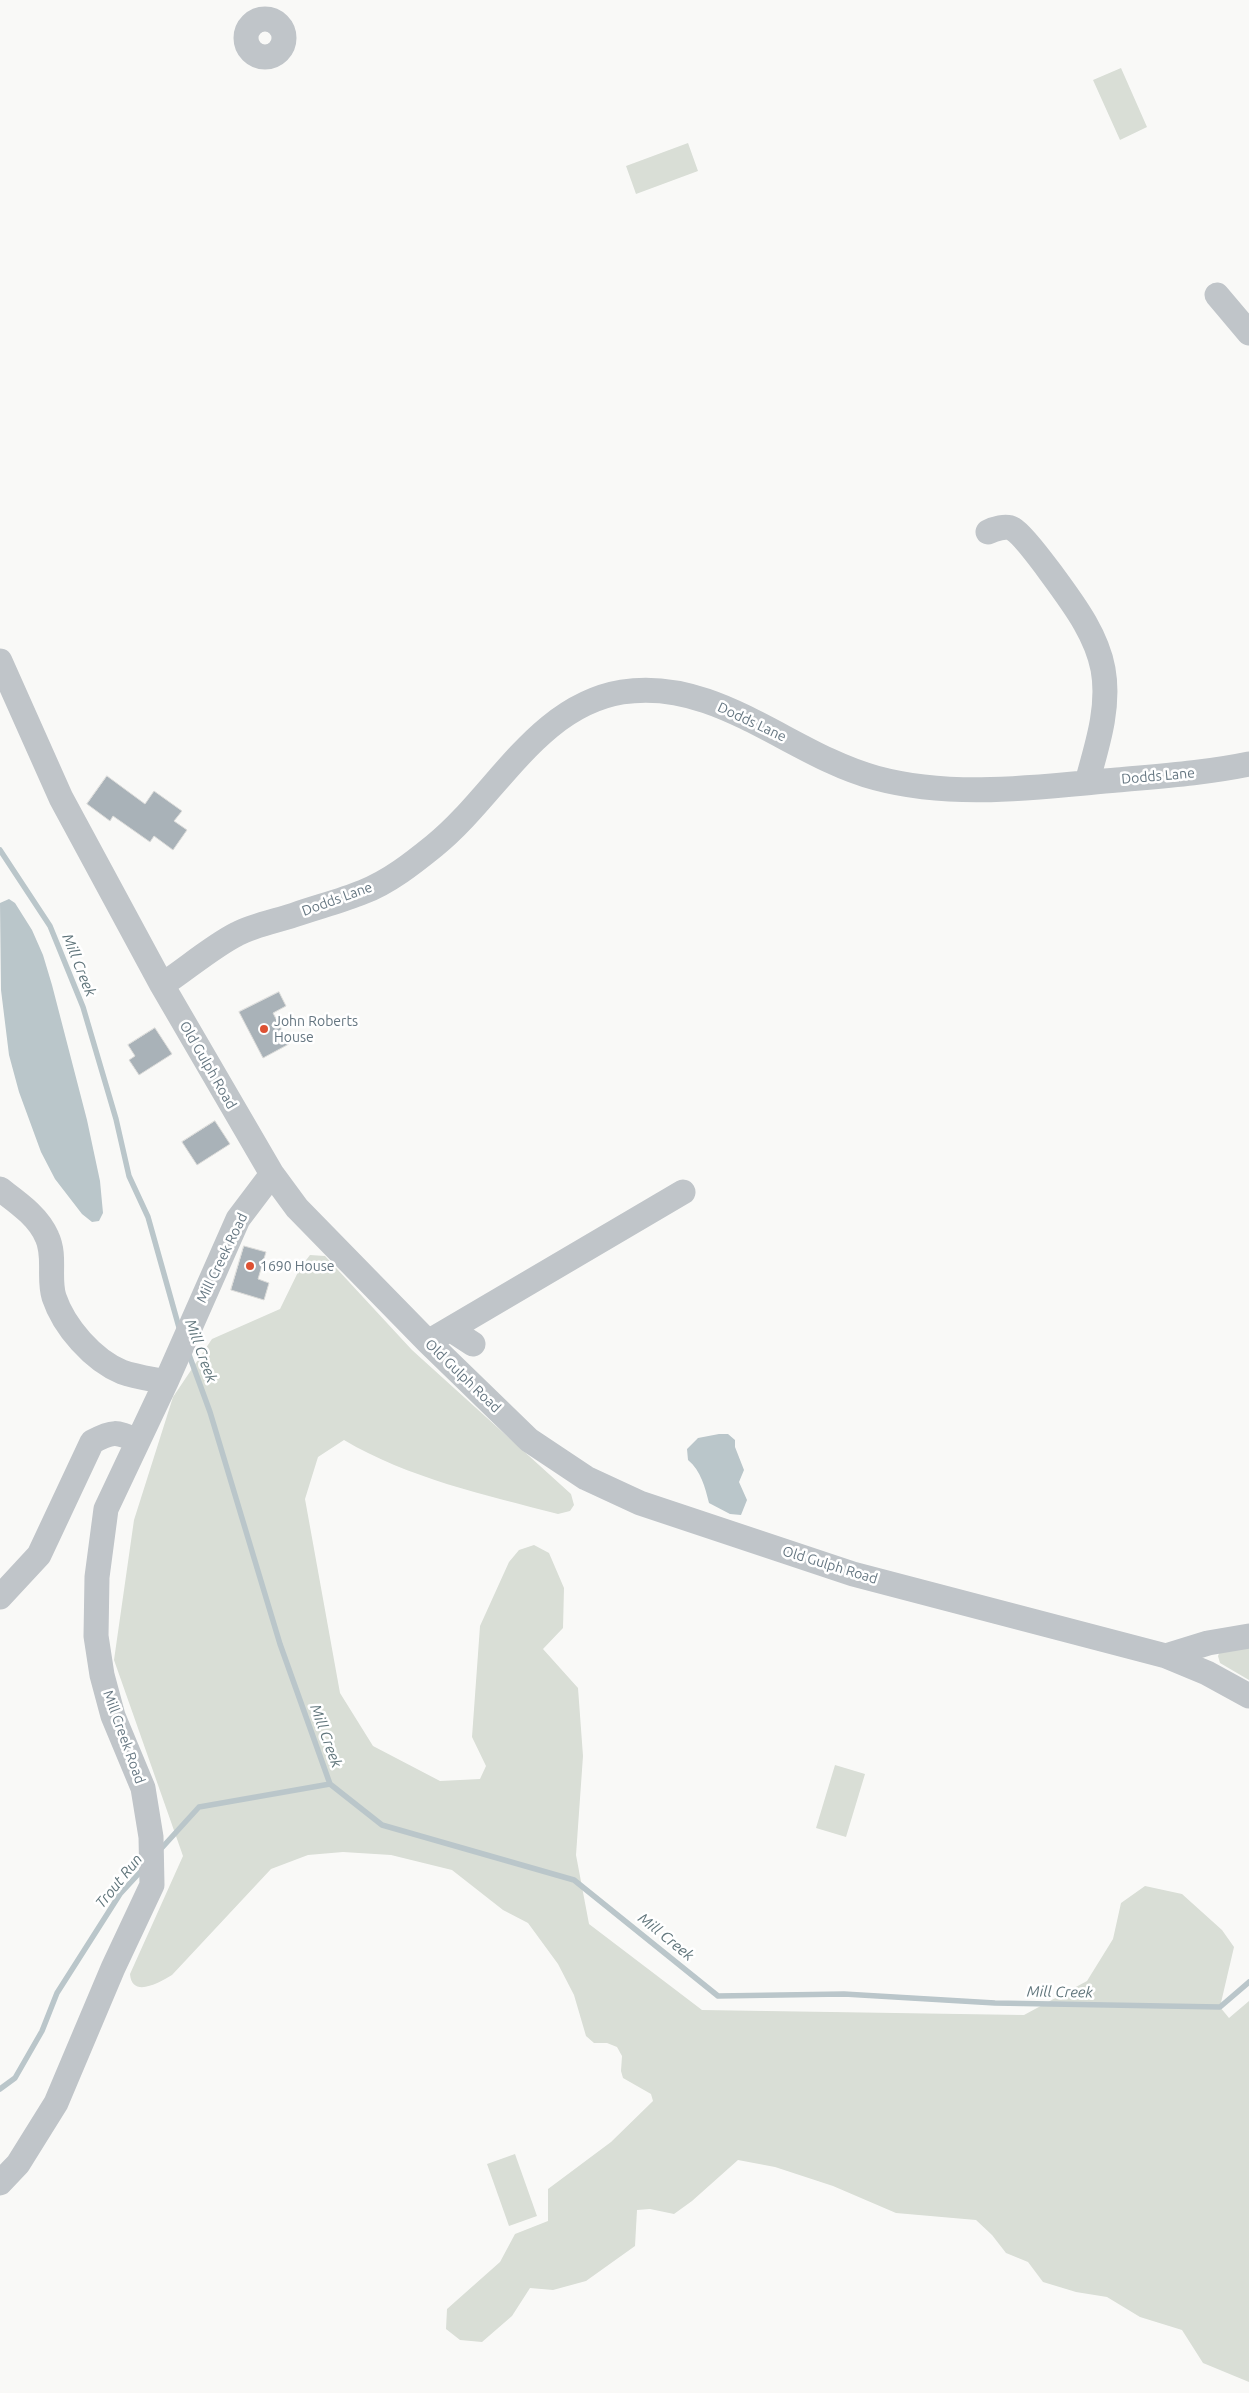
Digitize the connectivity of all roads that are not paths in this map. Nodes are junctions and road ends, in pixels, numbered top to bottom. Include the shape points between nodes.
1 (1217, 295) dead end
2 (1249, 333) edge
3 (988, 532) dead end
4 (0, 661) edge
5 (1249, 764) edge
6 (1087, 782) junction
7 (162, 985) junction
8 (272, 1174) junction
9 (0, 1189) edge
10 (683, 1192) dead end
11 (450, 1329) junction
12 (428, 1342) junction
13 (473, 1344) dead end
14 (171, 1372) junction
15 (137, 1441) junction
16 (0, 1597) edge
17 (1249, 1636) edge
18 (1166, 1656) junction
19 (1249, 1696) edge
20 (0, 2184) edge

1 - 2 street
3 - 6 street via 1006,527 1014,530 1036,554 1084,621 1096,645 1103,670 1104,696 1102,725
4 - 7 street, Old Gulph Road via 61,798
5 - 6 street, Dodds Lane via 1200,772
6 - 7 street, Dodds Lane via 990,789 905,785 836,765 734,711 700,700 648,690 623,692 596,698 552,724 477,806 435,846 392,877 365,891 237,933
7 - 8 street, Old Gulph Road
8 - 12 street, Old Gulph Road via 297,1208
8 - 14 street, Mill Creek Road via 238,1220
9 - 14 street via 40,1224 48,1238 52,1251 54,1297 78,1338 121,1372
10 - 11 street
11 - 12 street
11 - 13 street
12 - 18 street, Old Gulph Road via 529,1440 586,1478 640,1503 853,1574
14 - 15 street, Mill Creek Road
15 - 16 street via 121,1433 108,1433 92,1442 39,1555
15 - 20 street, Mill Creek Road via 106,1509 97,1577 96,1636 113,1716 143,1788 152,1885 56,2103 18,2164
17 - 18 street via 1208,1643
18 - 19 street, Old Gulph Road

